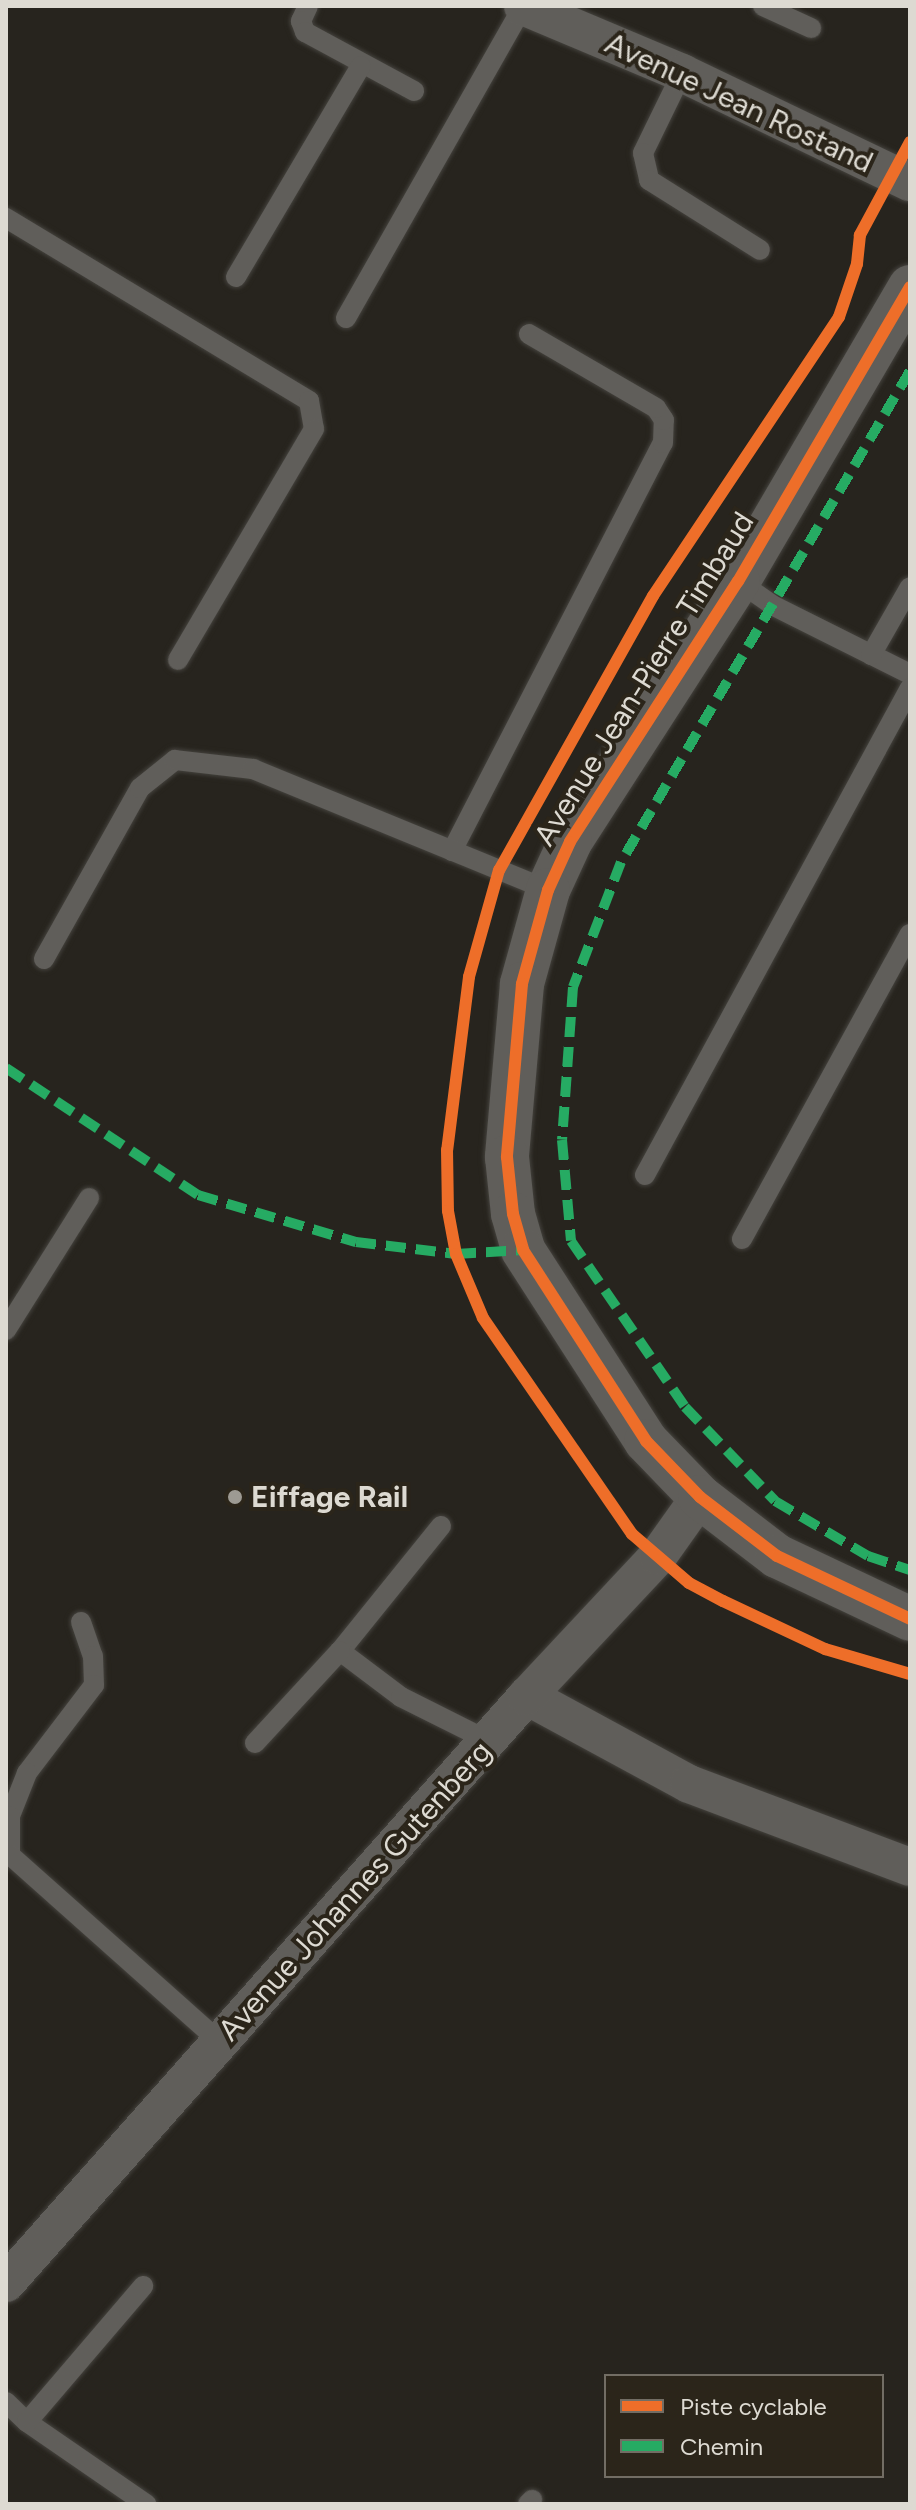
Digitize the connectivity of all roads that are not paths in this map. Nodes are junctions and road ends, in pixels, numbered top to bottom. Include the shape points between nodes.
1 (308, 6) edge
2 (523, 6) edge
3 (763, 6) edge
4 (811, 28) dead end
5 (361, 66) junction
6 (682, 73) junction
7 (414, 91) dead end
8 (910, 182) edge
9 (6, 218) edge
10 (760, 250) dead end
11 (236, 277) dead end
12 (910, 287) edge
13 (346, 318) dead end
14 (529, 334) dead end
15 (738, 581) junction
16 (910, 587) edge
17 (871, 655) junction
18 (178, 660) dead end
19 (910, 674) edge
20 (910, 688) edge
21 (452, 851) junction
22 (548, 890) junction
23 (910, 934) edge
24 (44, 959) dead end
25 (645, 1175) dead end
26 (89, 1198) dead end
27 (742, 1239) dead end
28 (6, 1330) edge
29 (700, 1497) junction
30 (441, 1526) dead end
31 (910, 1619) edge
32 (81, 1622) dead end
33 (340, 1651) junction
34 (527, 1696) junction
35 (489, 1741) junction
36 (255, 1743) dead end
37 (910, 1867) edge
38 (220, 2042) junction
39 (6, 2283) edge
40 (143, 2286) dead end
41 (6, 2402) edge
42 (27, 2422) junction
43 (146, 2504) edge

1 - 5 lane via 301,21 305,32
2 - 6 street, Avenue Jean Rostand
2 - 13 lane
3 - 4 lane
5 - 7 lane
5 - 11 lane
6 - 8 street, Avenue Jean Rostand
6 - 10 lane via 643,153 649,180
9 - 18 lane via 309,401 314,429
12 - 15 street, Avenue Jean-Pierre Timbaud
14 - 21 lane via 656,408 664,420 663,443
15 - 17 lane
15 - 22 street, Avenue Jean-Pierre Timbaud via 570,842
16 - 17 lane
17 - 19 lane
20 - 25 lane
21 - 22 lane
21 - 24 lane via 253,769 175,760 140,788
22 - 29 street, Avenue Jean-Pierre Timbaud via 522,984 511,1070 507,1157 513,1214 523,1250 646,1441
23 - 27 lane
26 - 28 lane
29 - 31 street, Avenue Jean-Pierre Timbaud via 777,1556
29 - 34 street, Avenue Johannes Gutenberg via 658,1556
30 - 33 lane
32 - 38 lane via 93,1656 94,1685 27,1773 10,1816 10,1855
33 - 35 lane via 401,1697
33 - 36 lane
34 - 35 street, Avenue Johannes Gutenberg
34 - 37 street via 689,1784
35 - 38 street, Avenue Johannes Gutenberg
38 - 39 street, Avenue Johannes Gutenberg
40 - 42 lane
41 - 42 lane
42 - 43 lane

